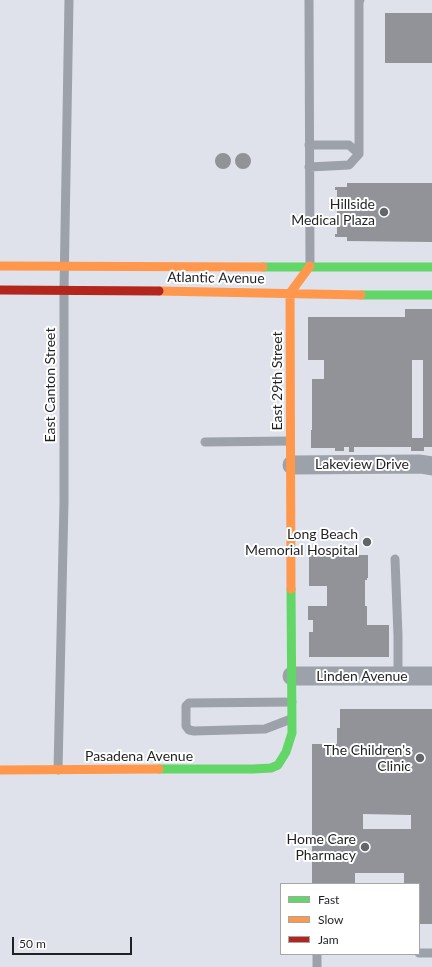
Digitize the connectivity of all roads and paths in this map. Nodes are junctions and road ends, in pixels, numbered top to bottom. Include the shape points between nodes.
1 (69, 0) edge
2 (309, 0) edge
3 (360, 0) edge
4 (309, 145) junction
5 (359, 154) junction
6 (309, 167) junction
7 (0, 266) edge
8 (64, 266) junction
9 (310, 266) junction
10 (432, 267) edge
11 (0, 290) edge
12 (64, 290) junction
13 (290, 293) junction
14 (432, 295) edge
15 (292, 441) junction
16 (205, 442) dead end
17 (292, 464) junction
18 (432, 466) edge
19 (395, 559) dead end
20 (292, 676) junction
21 (398, 676) junction
22 (432, 676) edge
23 (292, 702) junction
24 (292, 719) junction
25 (278, 765) joint
26 (0, 770) edge
27 (58, 770) junction
28 (432, 952) edge
29 (420, 953) edge
30 (317, 955) edge
31 (317, 967) edge

1 - 8 lane, East Canton Street
2 - 4 lane
3 - 5 lane
4 - 5 lane via 349,145
4 - 6 lane
5 - 6 lane via 349,165
6 - 9 lane
7 - 8 main road, Atlantic Avenue
8 - 9 main road, Atlantic Avenue
8 - 12 lane, East Canton Street
9 - 10 main road, Atlantic Avenue
9 - 13 main road
11 - 12 main road, Atlantic Avenue
12 - 13 main road, Atlantic Avenue
12 - 27 lane, East Canton Street via 64,510
13 - 14 main road, Atlantic Avenue
13 - 15 main road, East 29th Street
15 - 16 lane
15 - 17 main road, East 29th Street
17 - 18 street, Lakeview Drive
17 - 20 main road, East 29th Street
19 - 21 lane
20 - 21 street, Linden Avenue
20 - 23 main road, East 29th Street
21 - 22 street, Linden Avenue
23 - 24 main road, East 29th Street
23 - 24 lane via 189,703 186,706 186,726 194,731 265,729
24 - 25 main road, East 29th Street via 292,734
25 - 27 main road, Pasadena Avenue via 253,769
26 - 27 main road, Pasadena Avenue
28 - 29 lane
30 - 31 lane

